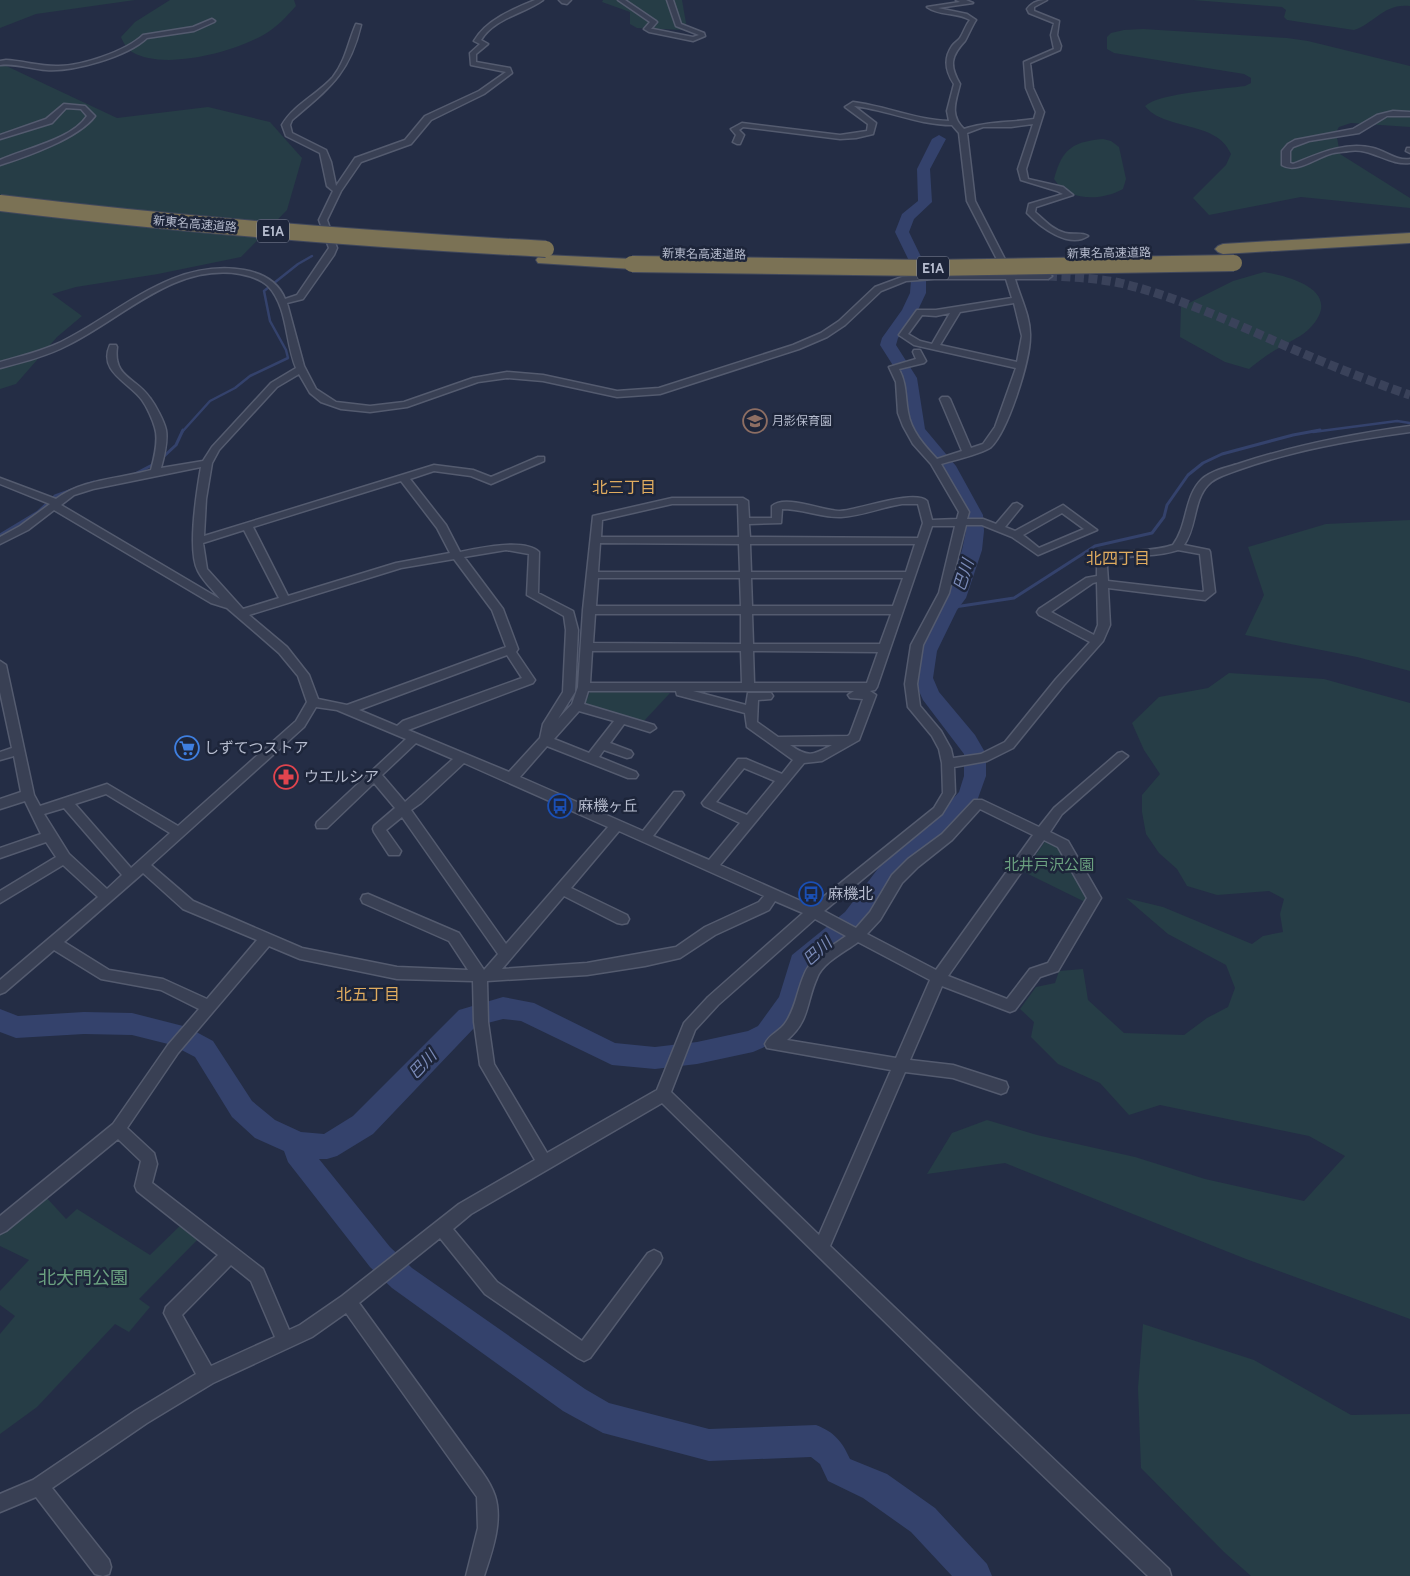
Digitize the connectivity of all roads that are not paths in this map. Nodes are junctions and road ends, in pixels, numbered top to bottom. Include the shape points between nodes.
1 (540, 0) edge
2 (562, 0) edge
3 (568, 0) edge
4 (621, 0) edge
5 (670, 0) edge
6 (959, 0) edge
7 (1044, 0) edge
8 (212, 21) dead end
9 (358, 25) dead end
10 (0, 63) edge
11 (1410, 114) edge
12 (1038, 121) junction
13 (952, 123) junction
14 (963, 132) junction
15 (0, 137) edge
16 (737, 142) dead end
17 (1410, 161) edge
18 (0, 163) edge
19 (337, 191) junction
20 (0, 204) edge
21 (0, 215) edge
22 (1084, 236) dead end
23 (1410, 238) edge
24 (545, 254) junction
25 (633, 258) junction
26 (1292, 260) dead end
27 (1048, 276) tunnel mouth
28 (1010, 277) junction
29 (1018, 300) junction
30 (283, 302) junction
31 (956, 311) junction
32 (113, 347) dead end
33 (934, 347) junction
34 (917, 352) dead end
35 (0, 365) edge
36 (1021, 366) junction
37 (300, 369) junction
38 (946, 399) dead end
39 (1410, 429) edge
40 (968, 452) junction
41 (541, 460) dead end
42 (940, 461) junction
43 (207, 463) junction
44 (155, 472) junction
45 (403, 477) junction
46 (0, 481) edge
47 (52, 503) junction
48 (1018, 506) dead end
49 (744, 521) junction
50 (965, 522) junction
51 (928, 523) junction
52 (247, 526) junction
53 (998, 528) junction
54 (1016, 534) junction
55 (595, 540) junction
56 (0, 541) edge
57 (744, 541) junction
58 (922, 541) junction
59 (198, 542) junction
60 (1177, 547) junction
61 (456, 556) junction
62 (592, 575) junction
63 (745, 575) junction
64 (910, 575) junction
65 (1103, 581) junction
66 (285, 600) junction
67 (231, 605) junction
68 (589, 610) junction
69 (746, 610) junction
70 (898, 610) junction
71 (240, 614) junction
72 (1097, 641) junction
73 (586, 647) junction
74 (747, 648) junction
75 (885, 648) junction
76 (509, 650) junction
77 (0, 665) edge
78 (584, 687) junction
79 (664, 687) junction
80 (748, 687) junction
81 (313, 702) junction
82 (576, 706) junction
83 (348, 709) junction
84 (751, 710) junction
85 (6, 716) edge
86 (622, 719) junction
87 (650, 728) dead end
88 (398, 731) junction
89 (414, 738) junction
90 (851, 740) junction
91 (546, 741) junction
92 (776, 741) junction
93 (19, 750) junction
94 (627, 754) dead end
95 (0, 756) edge
96 (1122, 756) dead end
97 (463, 758) junction
98 (801, 759) junction
99 (948, 763) junction
100 (632, 775) dead end
101 (376, 776) junction
102 (511, 778) junction
103 (784, 780) junction
104 (28, 795) junction
105 (678, 795) dead end
106 (67, 802) junction
107 (0, 804) edge
108 (404, 810) junction
109 (37, 812) junction
110 (749, 822) junction
111 (322, 825) dead end
112 (617, 825) junction
113 (179, 833) junction
114 (1041, 834) junction
115 (49, 836) junction
116 (645, 837) junction
117 (394, 851) dead end
118 (0, 853) edge
119 (64, 858) junction
120 (143, 865) junction
121 (712, 866) junction
122 (131, 876) junction
123 (562, 889) junction
124 (773, 894) junction
125 (107, 897) junction
126 (0, 898) edge
127 (368, 899) dead end
128 (813, 912) junction
129 (622, 919) dead end
130 (858, 934) junction
131 (267, 938) junction
132 (54, 943) junction
133 (506, 954) junction
134 (484, 975) junction
135 (938, 978) junction
136 (0, 988) edge
137 (209, 1006) junction
138 (900, 1065) junction
139 (1001, 1087) dead end
140 (663, 1094) junction
141 (118, 1129) junction
142 (545, 1163) junction
143 (0, 1226) edge
144 (442, 1228) junction
145 (821, 1249) junction
146 (231, 1253) junction
147 (654, 1258) dead end
148 (348, 1302) junction
149 (285, 1340) junction
150 (207, 1377) junction
151 (39, 1486) junction
152 (0, 1503) edge
153 (102, 1567) dead end
154 (475, 1576) edge
155 (1162, 1576) edge

1 - 19 street via 479,35 477,40 485,44 473,53 474,64 508,69 510,72 506,76 480,94 428,118 408,142 358,160
2 - 3 street
4 - 5 street via 654,22 647,29 651,31 686,38 702,36 678,25
6 - 13 street via 970,3 930,7 973,20 963,39 954,45 950,58 950,73 957,84 950,115
7 - 12 street via 1030,9 1056,21 1053,34 1058,46 1047,56 1027,62 1026,80 1040,112
8 - 10 street via 194,29 145,36 136,44 83,66 46,69 13,62
9 - 19 street via 348,61 340,74 286,125 289,134 323,152 331,186
11 - 17 street via 1383,115 1356,132 1292,144 1286,151 1286,165 1294,166 1329,152 1356,147 1403,162
12 - 14 street via 982,125
12 - 22 street via 1022,176 1025,180 1060,189 1069,195 1032,206 1031,213 1055,233
13 - 14 street
13 - 16 street via 925,121 881,108 853,104 849,107 872,124 870,132 840,137 742,125 735,129 740,135
14 - 28 street via 971,201
15 - 18 street via 49,121 64,106 83,107 91,116 77,130
19 - 30 street via 323,220 333,248 330,255 300,297
20 - 24 highway, 新東名高速道路 / E1A, bridge via 141,220
21 - 24 highway, 新東名高速道路 / E1A via 262,242
23 - 25 highway, 新東名高速道路 / E1A via 1134,253
24 - 25 highway, 新東名高速道路 / E1A
25 - 26 highway, 新東名高速道路 / E1A, bridge via 928,268
27 - 28 street
28 - 29 street
28 - 37 street via 905,279 878,289 842,323 824,334 660,391 617,394 546,378 502,376 469,383 411,404 362,410 336,405 316,395
29 - 31 street
29 - 36 street via 1026,336
30 - 35 street via 278,289 262,277 249,273 230,270 185,276 163,284 72,340
30 - 37 street
31 - 33 street
31 - 33 street via 920,312 903,335 917,344
32 - 44 street via 111,360 115,370 146,399 161,430
33 - 36 street
34 - 42 street via 922,361 894,368 901,382 903,413 916,442
36 - 40 street via 1000,427 986,446
37 - 43 street via 274,385 215,449
38 - 40 street
39 - 60 street via 1280,454 1206,481 1199,490 1189,528
40 - 42 street
41 - 45 street via 491,481 473,473 444,468
42 - 50 street via 943,479 964,512
43 - 44 street
43 - 59 street
44 - 47 street via 90,486
45 - 52 street
45 - 61 street via 442,527
46 - 47 street
47 - 56 street via 24,528
47 - 67 street via 215,601
48 - 53 street
49 - 51 street via 777,521 777,506 798,506 839,514 889,503 922,501
49 - 55 street via 744,501 672,501 598,518
49 - 57 street
50 - 51 street
50 - 53 street via 983,522
50 - 99 street via 944,593 917,644 911,684 914,707 936,734 945,749
51 - 58 street
52 - 59 street
52 - 66 street
53 - 54 street
54 - 54 street via 1038,552 1092,530 1063,508
55 - 57 street
55 - 62 street
57 - 58 street
57 - 63 street
58 - 64 street
59 - 67 street via 202,570
60 - 65 street via 1105,559
60 - 65 street via 1205,552 1210,592 1205,596
61 - 66 street via 400,565
61 - 76 street via 497,609 512,649
61 - 91 street via 506,548 534,552 532,595 569,614 572,630 569,692 549,724
62 - 63 street
62 - 68 street
63 - 64 street
63 - 69 street
64 - 70 street
65 - 72 street via 1104,625
65 - 72 street via 1090,580 1043,612
66 - 71 street
67 - 71 street
68 - 69 street
68 - 73 street
69 - 70 street
69 - 74 street
70 - 75 street
71 - 81 street via 283,650 303,675
72 - 99 street via 1008,746 983,758
73 - 74 street
73 - 78 street
74 - 75 street
74 - 80 street
75 - 80 street via 871,687
76 - 83 street
76 - 88 street via 528,680 407,724
77 - 85 street
78 - 79 street
78 - 82 street
79 - 80 street
79 - 84 street
81 - 83 street
81 - 113 street via 300,724
82 - 86 street
82 - 91 street
83 - 88 street
84 - 90 street via 752,696 870,695 855,738
84 - 92 street via 751,724
85 - 93 street
86 - 87 street
86 - 94 street via 598,749
88 - 89 street
89 - 97 street
89 - 101 street
90 - 92 street
90 - 98 street via 818,758
91 - 100 street
91 - 102 street
92 - 98 street
93 - 95 street
93 - 104 street
96 - 114 street via 1058,811
97 - 102 street
97 - 108 street
98 - 103 street
99 - 128 street via 949,792 938,811
101 - 108 street
101 - 111 street
102 - 112 street
103 - 110 street
103 - 110 street via 742,762 708,803
104 - 107 street
104 - 109 street
105 - 116 street
106 - 109 street
106 - 113 street via 107,789
106 - 122 street
108 - 117 street via 379,829
108 - 133 street
109 - 115 street
110 - 121 street
112 - 116 street
112 - 123 street
113 - 120 street
114 - 130 street via 978,803 947,837 897,879 875,916
114 - 135 street
114 - 135 street via 1063,844 1094,898 1053,967 1034,973 1010,1006
115 - 118 street
115 - 119 street
116 - 121 street
119 - 125 street
119 - 126 street
120 - 122 street
120 - 131 street via 188,905
121 - 124 street
122 - 125 street
123 - 129 street
123 - 133 street
124 - 128 street
124 - 134 street via 764,906 710,931 680,952 587,969
125 - 132 street
127 - 134 street via 454,937
128 - 130 street
128 - 140 street via 713,1000 690,1027
130 - 135 street
130 - 138 street via 818,964 810,976 801,1010 790,1029 772,1044
131 - 134 street via 300,953 397,973
131 - 137 street
132 - 136 street
132 - 137 street via 106,975 163,985
133 - 134 street
134 - 142 street via 481,1022 487,1065
135 - 138 street
137 - 141 street via 173,1048
138 - 139 street via 945,1069
138 - 145 street
140 - 142 street
140 - 145 street
141 - 143 street
141 - 146 street via 149,1158 143,1186
142 - 144 street via 465,1210
144 - 147 street via 491,1288 584,1352
144 - 148 street
145 - 155 street
146 - 149 street via 257,1276
146 - 150 street via 172,1313
148 - 149 street via 306,1331
148 - 154 street via 476,1478 487,1498 487,1523
149 - 150 street
150 - 151 street
151 - 152 street
151 - 153 street

